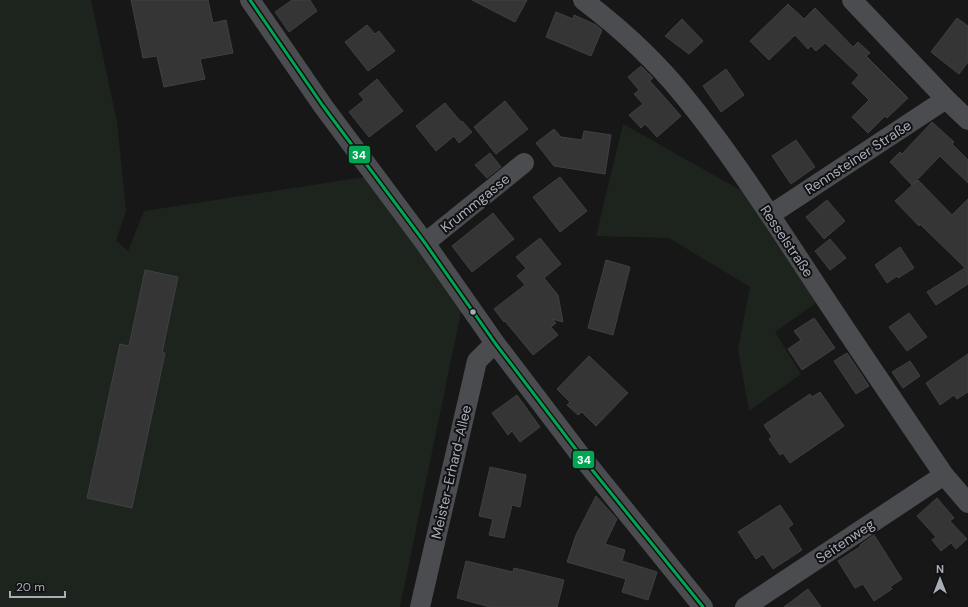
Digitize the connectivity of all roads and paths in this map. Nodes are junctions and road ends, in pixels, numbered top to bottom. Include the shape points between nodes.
1 (250, 0) edge
2 (583, 0) edge
3 (852, 0) edge
4 (946, 99) junction
5 (968, 120) edge
6 (524, 163) dead end
7 (770, 215) junction
8 (425, 243) junction
9 (495, 344) junction
10 (944, 475) junction
11 (968, 503) edge
12 (420, 607) edge
13 (703, 607) edge
14 (745, 607) edge

1 - 8 street via 323,106
2 - 7 street, Resselstraße via 608,18 683,94 723,146
3 - 4 street
4 - 5 street
4 - 7 street, Rennsteiner Straße
6 - 8 street, Krummgasse
7 - 10 street, Resselstraße
8 - 9 street
9 - 12 street, Meister-Erhard-Allee via 477,361
9 - 13 street via 581,456
10 - 11 street, Resselstraße
10 - 14 street, Seitenweg

